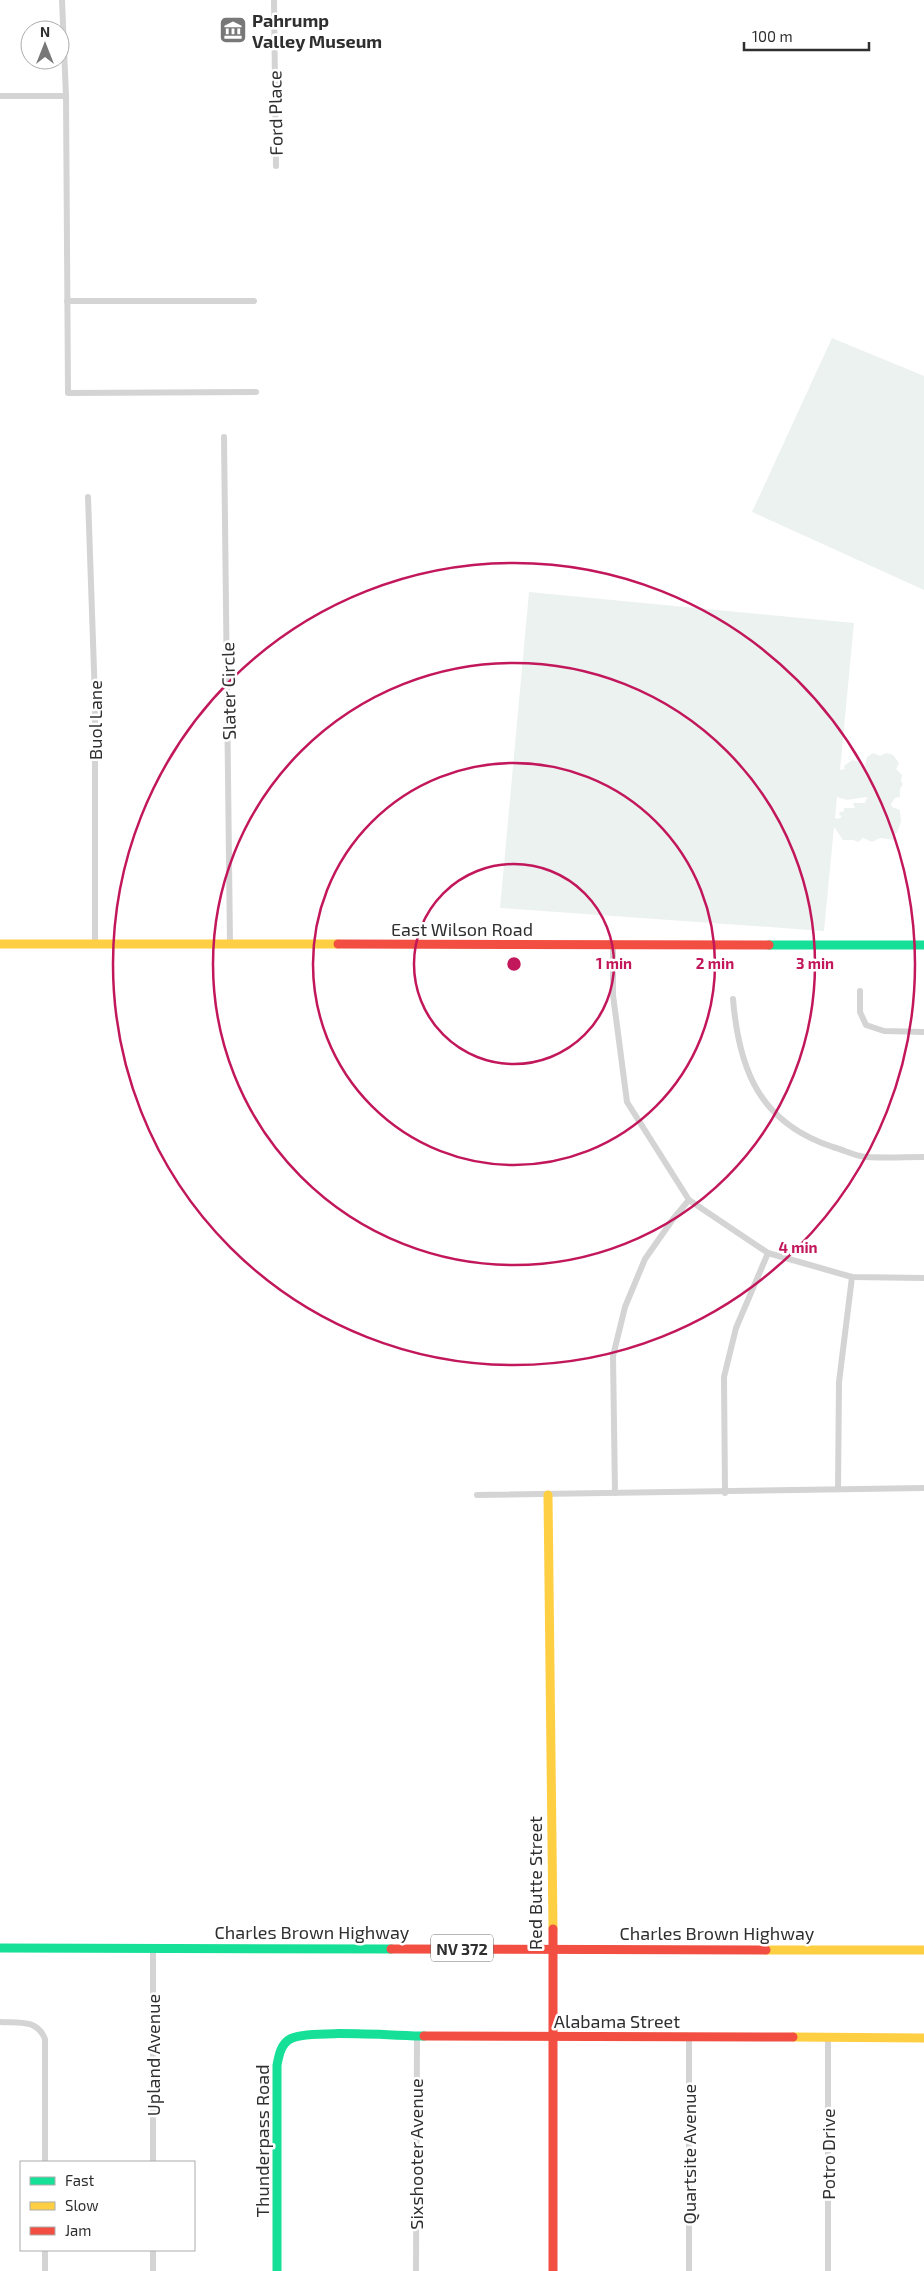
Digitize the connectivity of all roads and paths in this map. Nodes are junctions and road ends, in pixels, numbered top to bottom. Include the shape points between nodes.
1 (62, 0) edge
2 (274, 0) edge
3 (0, 96) edge
4 (66, 96) junction
5 (276, 166) dead end
6 (67, 300) junction
7 (254, 301) dead end
8 (256, 392) dead end
9 (224, 437) dead end
10 (88, 497) dead end
11 (0, 944) edge
12 (95, 944) junction
13 (230, 945) junction
14 (613, 946) junction
15 (924, 946) edge
16 (860, 991) dead end
17 (733, 999) dead end
18 (924, 1032) edge
19 (924, 1157) edge
20 (689, 1200) junction
21 (768, 1253) junction
22 (852, 1277) junction
23 (924, 1278) edge
24 (924, 1488) edge
25 (838, 1489) junction
26 (615, 1493) junction
27 (725, 1493) junction
28 (477, 1495) dead end
29 (548, 1495) junction
30 (0, 1948) edge
31 (153, 1948) junction
32 (552, 1948) junction
33 (924, 1950) edge
34 (0, 2022) edge
35 (311, 2034) joint
36 (417, 2036) junction
37 (554, 2037) junction
38 (689, 2037) junction
39 (828, 2038) junction
40 (924, 2038) edge
41 (45, 2161) edge
42 (153, 2161) edge
43 (45, 2251) edge
44 (153, 2251) edge
45 (44, 2271) edge
46 (154, 2271) edge
47 (277, 2271) edge
48 (416, 2271) edge
49 (553, 2271) edge
50 (689, 2271) edge
51 (828, 2271) edge

1 - 4 street
2 - 5 street, Ford Place
3 - 4 street
4 - 6 street
6 - 7 street
6 - 8 street via 68,393
9 - 13 street, Slater Circle
10 - 12 street, Buol Lane via 95,699
11 - 12 street, East Wilson Road
12 - 13 street, East Wilson Road
13 - 14 street, East Wilson Road
14 - 15 street, East Wilson Road
14 - 20 street via 613,995 627,1102
16 - 18 street via 860,1012 866,1025 884,1031
17 - 19 street via 735,1026 743,1058 760,1096 786,1124 819,1142 864,1157
20 - 21 street
20 - 26 street via 645,1259 625,1307 613,1356
21 - 22 street
21 - 27 street via 736,1328 724,1377
22 - 23 street
22 - 25 street via 839,1382
24 - 25 street
25 - 27 street
26 - 27 street
26 - 29 street
28 - 29 street
29 - 32 street, Red Butte Street
30 - 31 street, Charles Brown Highway / NV 372
31 - 32 street, Charles Brown Highway / NV 372
31 - 42 street, Upland Avenue
32 - 33 street, Charles Brown Highway / NV 372
32 - 37 street, Red Butte Street
34 - 41 street via 35,2025 42,2030 45,2039
35 - 36 street, Alabama Street
35 - 47 street, Thunderpass Road via 290,2038 279,2053
36 - 37 street, Alabama Street
36 - 48 street, Sixshooter Avenue
37 - 38 street, Alabama Street
37 - 49 street, Red Butte Street
38 - 39 street, Alabama Street
38 - 50 street, Quartsite Avenue
39 - 40 street, Alabama Street
39 - 51 street, Potro Drive
43 - 45 street
44 - 46 street

